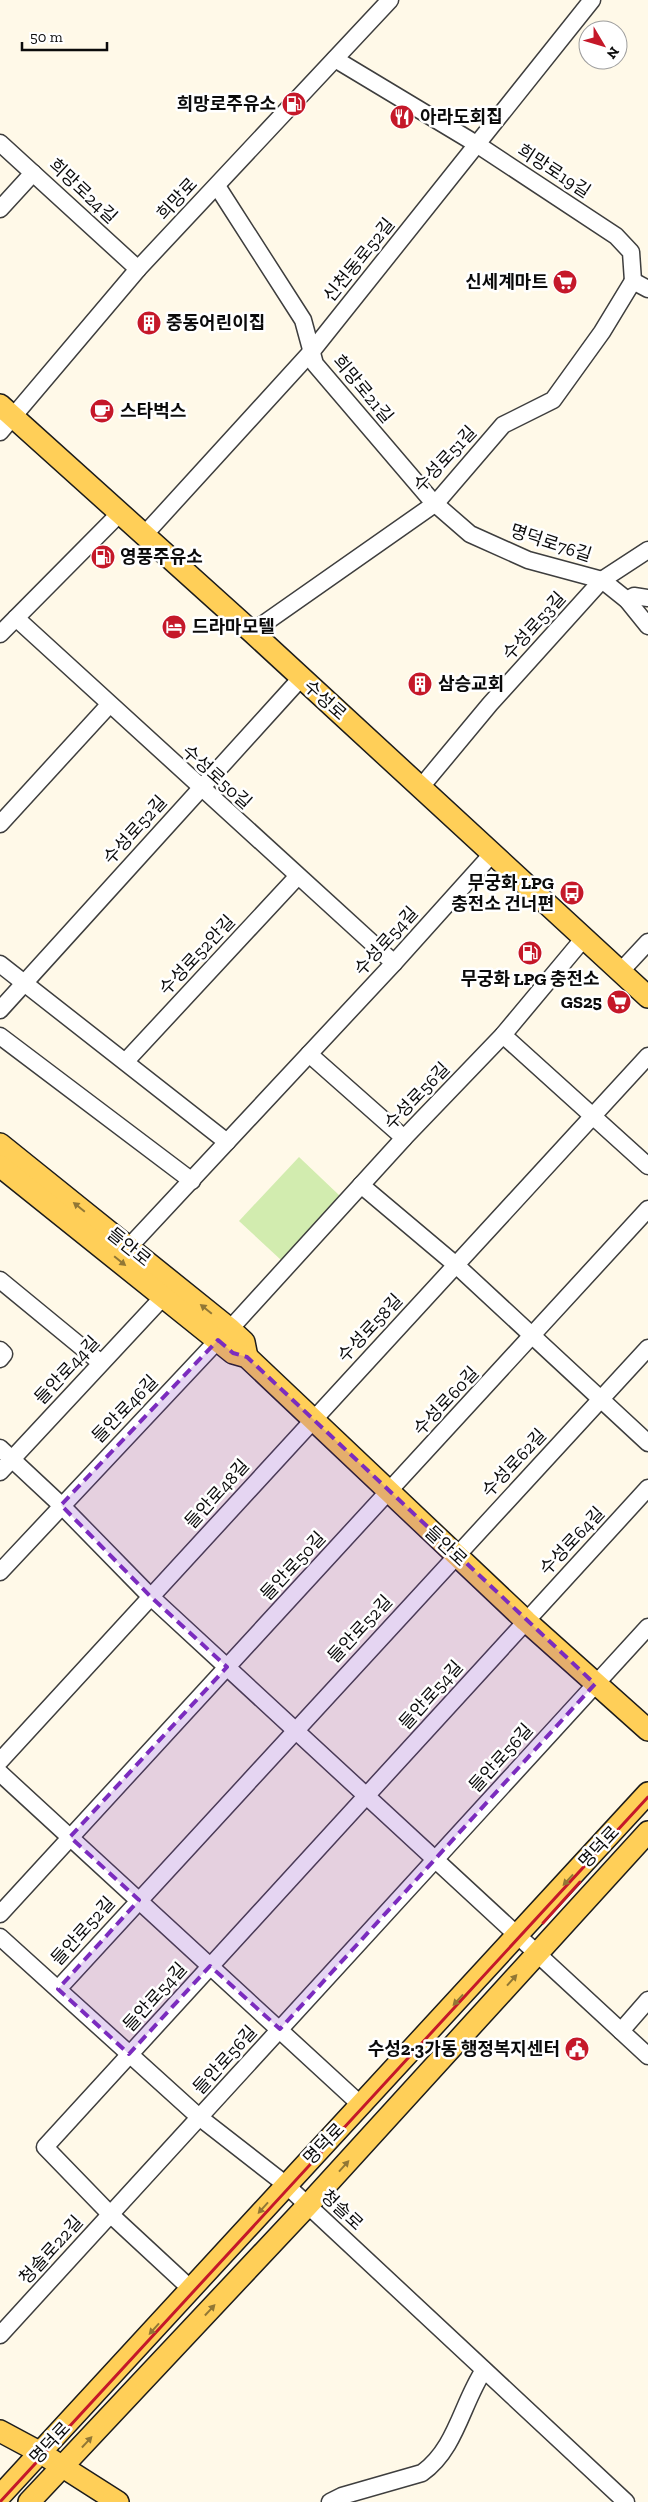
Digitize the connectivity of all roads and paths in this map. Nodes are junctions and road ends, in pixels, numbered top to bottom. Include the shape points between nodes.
1 (592, 0) edge
2 (385, 2) edge
3 (335, 59) junction
4 (0, 143) edge
5 (478, 145) junction
6 (34, 173) junction
7 (217, 186) junction
8 (0, 210) edge
9 (138, 269) junction
10 (633, 281) junction
11 (648, 289) edge
12 (312, 352) junction
13 (4, 418) edge
14 (436, 503) junction
15 (120, 513) junction
16 (145, 534) junction
17 (648, 550) edge
18 (602, 580) junction
19 (648, 598) edge
20 (627, 600) junction
21 (16, 618) junction
22 (648, 626) edge
23 (252, 632) junction
24 (0, 634) edge
25 (301, 678) junction
26 (109, 705) junction
27 (421, 787) junction
28 (200, 788) junction
29 (0, 824) edge
30 (492, 854) junction
31 (297, 877) junction
32 (584, 938) junction
33 (648, 942) edge
34 (394, 963) junction
35 (0, 964) edge
36 (620, 972) junction
37 (24, 983) junction
38 (648, 997) edge
39 (0, 1010) edge
40 (503, 1035) junction
41 (0, 1036) edge
42 (309, 1054) junction
43 (648, 1056) edge
44 (126, 1061) junction
45 (593, 1117) junction
46 (404, 1138) junction
47 (227, 1142) junction
48 (0, 1144) edge
49 (648, 1166) edge
50 (2, 1170) edge
51 (192, 1181) junction
52 (361, 1185) junction
53 (648, 1209) edge
54 (130, 1247) junction
55 (456, 1265) junction
56 (0, 1280) edge
57 (164, 1296) junction
58 (224, 1335) junction
59 (532, 1336) junction
60 (648, 1348) edge
61 (0, 1350) edge
62 (0, 1359) edge
63 (101, 1363) junction
64 (601, 1399) junction
65 (313, 1419) junction
66 (648, 1443) edge
67 (6, 1453) edge
68 (0, 1472) edge
69 (648, 1488) edge
70 (388, 1492) junction
71 (61, 1505) junction
72 (456, 1555) junction
73 (0, 1572) edge
74 (151, 1597) junction
75 (526, 1621) junction
76 (648, 1627) edge
77 (227, 1667) junction
78 (596, 1684) junction
79 (295, 1730) junction
80 (648, 1730) edge
81 (0, 1761) edge
82 (0, 1773) edge
83 (648, 1793) edge
84 (366, 1796) junction
85 (648, 1832) edge
86 (70, 1836) junction
87 (435, 1859) junction
88 (139, 1900) junction
89 (0, 1914) edge
90 (517, 1935) junction
91 (0, 1937) edge
92 (537, 1953) junction
93 (210, 1966) junction
94 (58, 1989) junction
95 (648, 2000) edge
96 (280, 2029) junction
97 (621, 2030) junction
98 (129, 2054) junction
99 (648, 2056) edge
100 (361, 2105) junction
101 (199, 2117) junction
102 (285, 2184) junction
103 (308, 2206) junction
104 (110, 2214) junction
105 (191, 2288) junction
106 (0, 2335) edge
107 (484, 2370) junction
108 (0, 2431) edge
109 (42, 2452) junction
110 (64, 2466) junction
111 (0, 2496) edge
112 (29, 2502) edge
113 (118, 2502) edge
114 (330, 2502) edge
115 (626, 2502) edge

1 - 5 street, 신천동로52길
2 - 3 street, 희망로
3 - 5 street, 희망로19길
3 - 7 street, 희망로
4 - 6 street, 희망로24길
5 - 10 street, 희망로19길 via 616,236 631,252
5 - 12 street, 신천동로52길
6 - 8 street
6 - 9 street, 희망로24길
7 - 9 street, 희망로
7 - 12 street, 희망로21길 via 303,320
9 - 13 street, 희망로
10 - 11 street
10 - 14 street, 수성로51길 via 602,332 553,400 503,425
12 - 14 street, 희망로21길 via 315,364
12 - 16 street, 신천동로52길
13 - 15 main road, 수성로
14 - 18 street, 명덕로76길 via 470,534 528,560
14 - 23 street, 수성로51길
15 - 16 main road, 수성로
15 - 21 street
16 - 23 main road, 수성로
17 - 18 street, 수성로53길
18 - 20 street, 명덕로76길
18 - 27 street, 수성로53길 via 490,704
19 - 20 street via 634,596
20 - 22 street, 명덕로76길
21 - 24 street
21 - 26 street, 수성로50길
23 - 25 main road, 수성로
25 - 27 main road, 수성로
25 - 28 street, 수성로52길
26 - 28 street, 수성로50길
26 - 29 street
27 - 30 main road, 수성로
28 - 31 street, 수성로50길
28 - 37 street, 수성로52길
30 - 32 main road, 수성로
30 - 34 street, 수성로54길
31 - 34 street, 수성로50길
31 - 44 street, 수성로52안길
32 - 36 main road, 수성로
32 - 40 street, 수성로56길
33 - 36 street
34 - 42 street, 수성로54길
35 - 37 street
36 - 38 main road, 수성로
37 - 39 street, 수성로52길
37 - 44 street
40 - 45 street
40 - 46 street, 수성로56길
41 - 51 street
42 - 46 street
42 - 47 street, 수성로54길
43 - 45 street, 수성로58길
44 - 47 street
45 - 49 street
45 - 55 street, 수성로58길
46 - 52 street, 수성로56길
47 - 51 street, 수성로54길
54 -> 48 main road, 들안로
50 -> 57 main road, 들안로
51 - 54 street, 수성로54길
52 - 55 street
52 - 58 street, 수성로56길
53 - 59 street, 수성로60길
58 -> 54 main road, 들안로
55 - 59 street
55 - 65 street, 수성로58길
56 - 63 street
57 - 58 main road, 들안로
57 - 63 street, 들안로44길
58 - 65 main road, 들안로 via 244,1342 247,1357
58 - 71 street, 들안로46길
59 - 64 street
59 - 70 street, 수성로60길
60 - 64 street, 수성로62길
61 - 62 street via 4,1354
63 - 67 street, 들안로44길
64 - 66 street
64 - 72 street, 수성로62길
65 - 70 main road, 들안로
65 - 74 street, 들안로48길
67 - 68 street, 들안로44길
67 - 71 street
69 - 75 street, 수성로64길
70 - 72 main road, 들안로
70 - 77 street, 들안로50길
71 - 73 street, 들안로46길
71 - 74 street
72 - 75 main road, 들안로
72 - 79 street, 들안로52길
74 - 77 street
74 - 81 street, 들안로48길
75 - 78 main road, 들안로
75 - 84 street, 들안로54길
76 - 78 street, 들안로56길
77 - 79 street
77 - 86 street, 들안로50길
78 - 80 main road, 들안로
78 - 87 street, 들안로56길
79 - 84 street
79 - 88 street, 들안로52길
82 - 86 street
83 -> 90 main road, 명덕로
84 - 87 street
84 - 93 street, 들안로54길
85 - 92 main road, 명덕로
86 - 88 street
86 - 89 street, 들안로50길
87 - 90 street
87 - 96 street, 들안로56길
88 - 93 street, 들안로52길
88 - 94 street, 들안로52길
90 - 92 street
90 -> 100 main road, 명덕로
91 - 94 street, 청솔로
92 - 97 street
103 -> 92 main road, 명덕로
93 - 96 street, 들안로54길
93 - 98 street, 들안로54길
94 - 98 street, 청솔로
95 - 97 street
96 - 100 street, 들안로56길
96 - 101 street, 들안로56길
97 - 99 street
98 - 101 street, 청솔로
98 - 104 street, 들안로54길 via 45,2147
100 - 102 main road, 명덕로
101 - 102 street, 청솔로
101 - 104 street, 청솔로22길
102 - 103 street, 청솔로
102 -> 105 main road, 명덕로
103 - 107 street, 청솔로
110 -> 103 main road, 명덕로
104 - 105 street, 청솔로22길
104 - 106 street, 청솔로22길
105 -> 109 main road, 명덕로
107 - 114 street via 472,2388 450,2441 429,2468
107 - 115 street, 청솔로
108 - 109 main road
109 - 110 main road
109 - 111 main road, 명덕로
110 - 112 main road, 명덕로
110 - 113 main road

